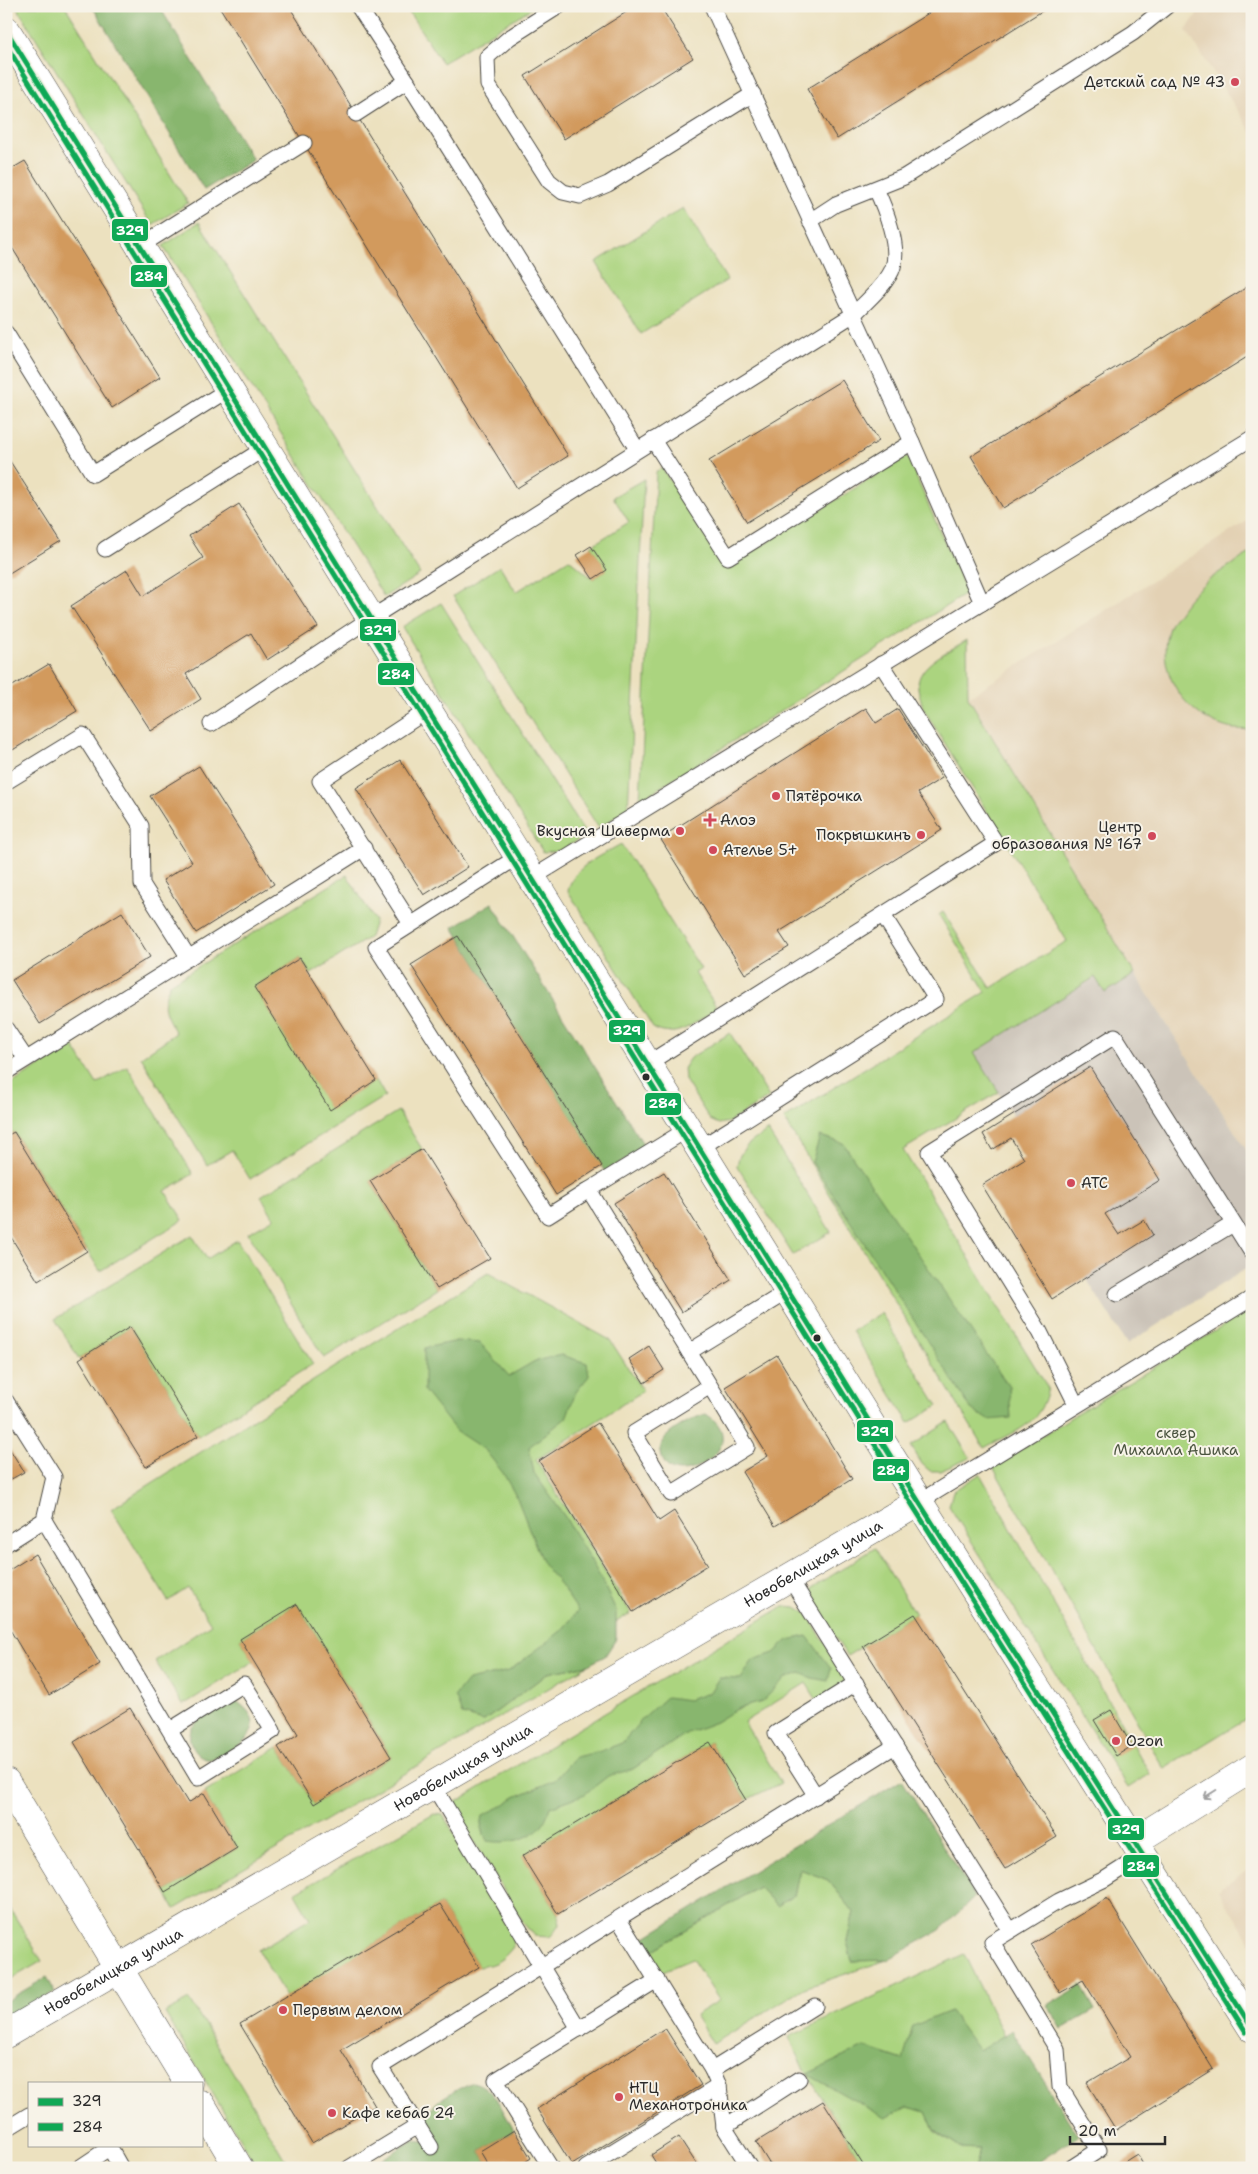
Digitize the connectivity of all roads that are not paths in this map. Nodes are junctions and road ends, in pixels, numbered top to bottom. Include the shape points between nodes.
1 (358, 6) edge
2 (559, 6) edge
3 (712, 6) edge
4 (1167, 6) edge
5 (6, 30) edge
6 (407, 81) junction
7 (753, 94) junction
8 (356, 114) dead end
9 (304, 143) dead end
10 (876, 189) junction
11 (810, 221) junction
12 (140, 246) junction
13 (854, 314) junction
14 (6, 333) edge
15 (229, 389) junction
16 (1252, 438) edge
17 (653, 440) junction
18 (912, 442) junction
19 (265, 448) junction
20 (637, 449) junction
21 (104, 549) dead end
22 (982, 603) junction
23 (371, 618) junction
24 (881, 664) junction
25 (428, 710) junction
26 (211, 724) dead end
27 (6, 782) edge
28 (364, 848) junction
29 (525, 867) junction
30 (883, 915) junction
31 (411, 924) junction
32 (190, 958) junction
33 (6, 1029) edge
34 (26, 1060) junction
35 (647, 1064) junction
36 (6, 1072) edge
37 (694, 1139) junction
38 (589, 1190) junction
39 (1233, 1224) junction
40 (1252, 1253) edge
41 (788, 1291) junction
42 (1117, 1294) dead end
43 (1252, 1298) edge
44 (688, 1352) junction
45 (710, 1386) junction
46 (6, 1401) edge
47 (1076, 1404) junction
48 (919, 1502) junction
49 (44, 1520) junction
50 (6, 1544) edge
51 (789, 1577) junction
52 (856, 1683) junction
53 (170, 1730) junction
54 (895, 1746) junction
55 (1252, 1768) edge
56 (6, 1782) edge
57 (433, 1785) junction
58 (816, 1796) junction
59 (1139, 1848) junction
60 (619, 1920) junction
61 (1010, 1930) junction
62 (120, 1967) junction
63 (542, 1968) junction
64 (657, 1980) junction
65 (815, 2006) dead end
66 (1252, 2028) edge
67 (579, 2029) junction
68 (6, 2034) edge
69 (712, 2070) junction
70 (799, 2079) dead end
71 (187, 2082) edge
72 (719, 2086) junction
73 (202, 2106) edge
74 (28, 2116) edge
75 (418, 2126) junction
76 (724, 2127) junction
77 (6, 2128) edge
78 (108, 2147) edge
79 (431, 2147) dead end
80 (79, 2168) edge
81 (121, 2168) edge
82 (239, 2168) edge
83 (349, 2168) edge
84 (551, 2168) edge
85 (586, 2168) edge
86 (750, 2168) edge
87 (1071, 2168) edge

1 - 6 lane
2 - 7 lane via 509,38 487,57 488,85 549,181 563,192 580,196 608,184
3 - 7 lane
4 - 10 lane via 1133,33 904,176
5 - 12 street
6 - 8 lane
6 - 20 lane
7 - 11 lane
9 - 12 lane
10 - 11 lane via 836,204
10 - 13 lane via 894,237 894,267 877,292
11 - 13 lane
12 - 15 street
13 - 17 lane
13 - 18 lane
14 - 15 lane via 92,474
15 - 19 street
16 - 22 lane
17 - 18 lane via 728,557
17 - 20 lane
18 - 22 lane
19 - 21 lane
19 - 23 street
20 - 23 lane
22 - 24 lane
23 - 25 street
23 - 26 lane
24 - 29 lane
24 - 30 lane via 996,843
25 - 28 lane via 320,780
25 - 29 street
27 - 32 lane via 83,735 141,826 142,884
28 - 31 lane
28 - 32 lane
29 - 31 lane
29 - 35 street
30 - 35 lane
30 - 37 lane via 936,999
31 - 38 lane via 376,947 548,1216
32 - 34 lane
33 - 34 lane
34 - 36 lane
35 - 37 street
37 - 38 lane
37 - 41 street
38 - 44 lane
39 - 40 lane
39 - 42 lane
39 - 47 lane via 1115,1036 929,1152 1040,1332
41 - 44 lane
41 - 48 street
43 - 47 lane
44 - 45 lane
45 - 45 lane via 634,1433 671,1494 747,1447
46 - 49 lane via 54,1477
47 - 48 lane
48 - 51 street, Новобелицкая улица
48 - 59 street
49 - 50 lane
49 - 53 lane
51 - 52 lane
51 - 57 street, Новобелицкая улица
52 - 54 lane
52 - 58 lane via 776,1733
53 - 53 lane via 198,1778 273,1731 244,1684
54 - 58 lane
54 - 61 lane
55 -> 59 street
56 - 62 street
57 - 62 street, Новобелицкая улица
57 - 63 lane
58 - 60 lane
59 - 61 lane via 1105,1879 1058,1901
59 - 66 street
60 - 63 lane
60 - 64 lane
61 - 87 lane via 992,1942 1057,2049 1060,2087 1100,2150
62 - 68 street, Новобелицкая улица
62 - 71 street
63 - 67 lane
63 - 75 lane via 380,2067
64 - 67 lane
64 - 69 lane
65 - 69 lane
67 - 84 lane via 496,2080
69 - 72 lane
70 - 76 lane
72 - 76 lane
72 - 85 lane
73 - 82 street
74 - 77 lane
75 - 79 lane
75 - 83 lane
76 - 86 lane
78 - 80 lane
78 - 81 lane

